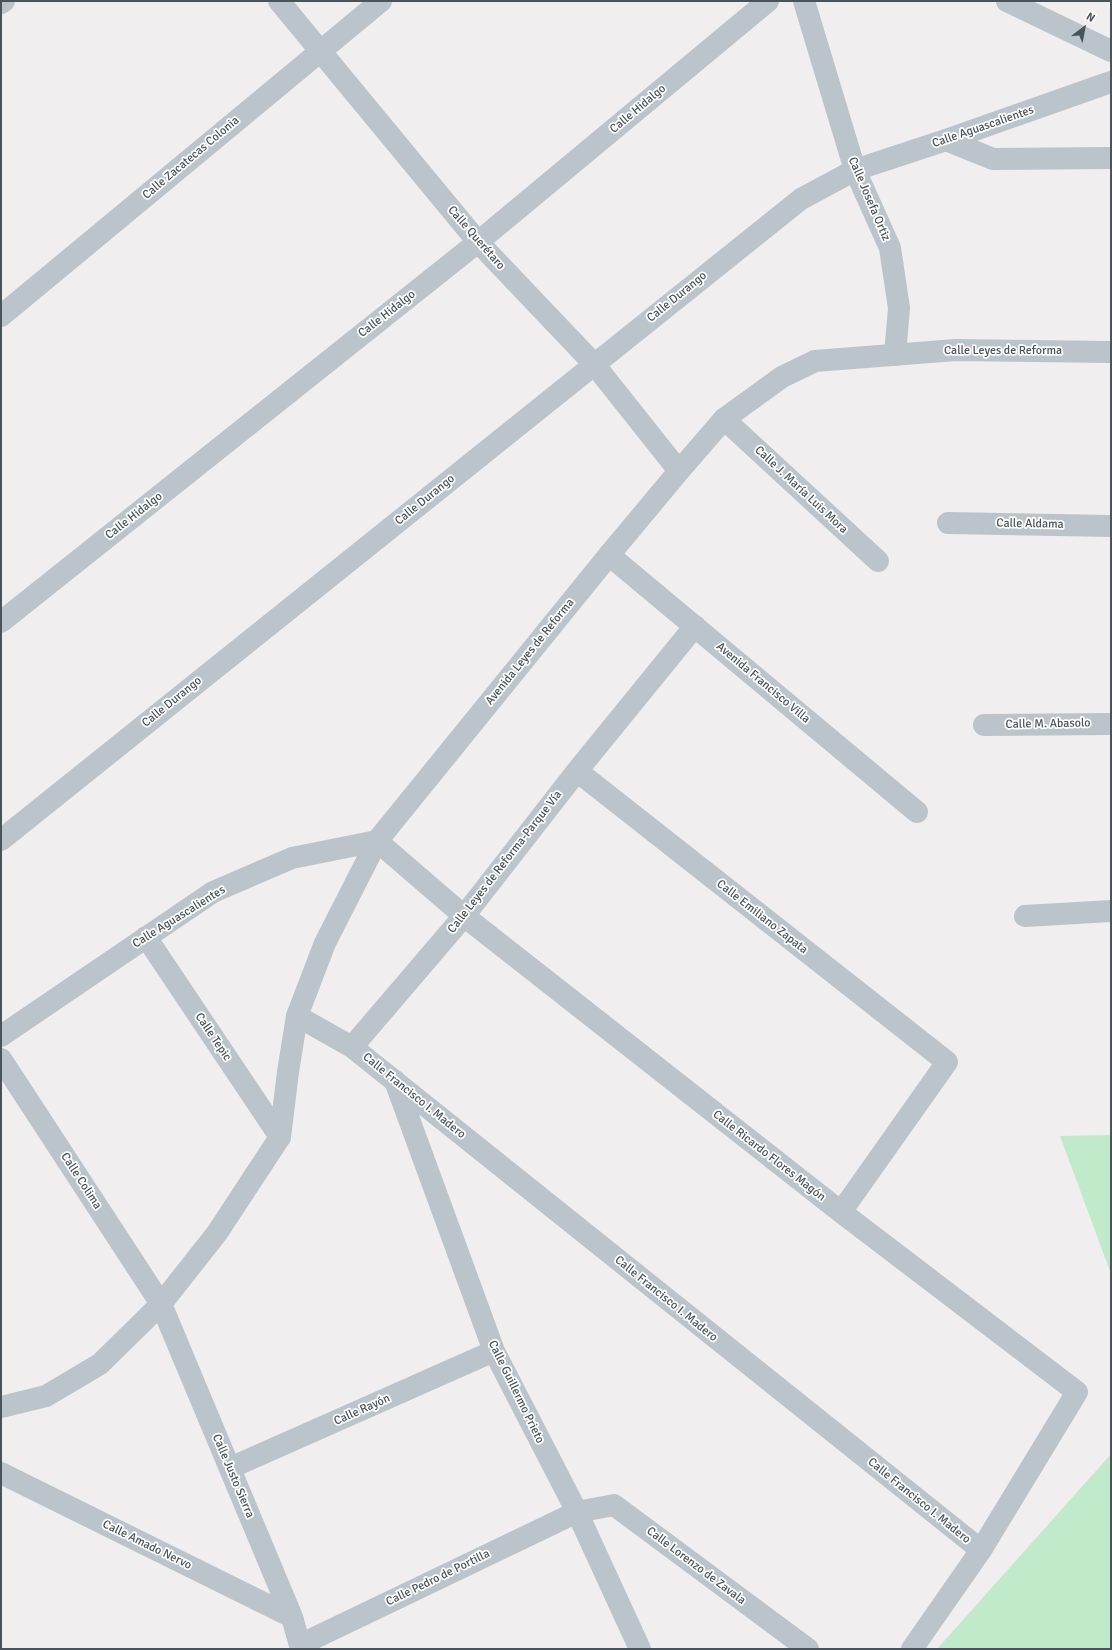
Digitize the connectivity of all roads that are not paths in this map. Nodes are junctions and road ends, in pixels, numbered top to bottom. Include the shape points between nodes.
1 (4, 1) edge
2 (279, 1) edge
3 (381, 1) edge
4 (768, 1) edge
5 (821, 1) edge
6 (1007, 1) edge
7 (1, 3) edge
8 (807, 11) edge
9 (320, 51) junction
10 (1111, 51) edge
11 (1111, 82) edge
12 (946, 140) junction
13 (1111, 158) edge
14 (855, 170) junction
15 (478, 242) junction
16 (1, 316) edge
17 (1111, 352) edge
18 (895, 355) junction
19 (594, 364) junction
20 (724, 419) junction
21 (679, 470) junction
22 (948, 523) dead end
23 (1111, 526) edge
24 (609, 555) junction
25 (878, 561) dead end
26 (1, 622) edge
27 (695, 626) junction
28 (1111, 724) edge
29 (984, 725) dead end
30 (577, 771) junction
31 (917, 812) dead end
32 (1, 840) edge
33 (377, 841) junction
34 (1111, 911) edge
35 (464, 916) junction
36 (1025, 916) dead end
37 (146, 937) junction
38 (297, 1016) junction
39 (1, 1036) edge
40 (352, 1047) junction
41 (1, 1059) edge
42 (395, 1081) junction
43 (280, 1137) junction
44 (841, 1212) junction
45 (161, 1304) junction
46 (494, 1351) junction
47 (1, 1407) edge
48 (230, 1468) junction
49 (1, 1473) edge
50 (577, 1512) junction
51 (981, 1550) junction
52 (292, 1617) junction
53 (300, 1647) edge
54 (640, 1649) edge
55 (808, 1649) edge
56 (912, 1649) edge

1 - 7 street
2 - 9 street, Calle Querétaro
3 - 9 street, Calle Zacatecas Colonia
4 - 15 street, Calle Hidalgo
5 - 8 street
6 - 10 street
8 - 14 street, Calle Josefa Ortiz
9 - 15 street, Calle Querétaro
9 - 16 street, Calle Zacatecas Colonia
11 - 12 street, Calle Aguascalientes
12 - 13 street via 993,158
12 - 14 street, Calle Aguascalientes
14 - 18 street, Calle Josefa Ortiz via 890,248 899,308
14 - 19 street, Calle Durango via 801,199
15 - 19 street, Calle Querétaro
15 - 26 street, Calle Hidalgo
17 - 18 street, Calle Leyes de Reforma via 956,350
18 - 20 street, Avenida Leyes de Reforma via 815,361 782,377
19 - 21 street, Calle Querétaro
19 - 32 street, Calle Durango
20 - 21 street, Avenida Leyes de Reforma
20 - 25 street, Calle J. María Luis Mora
21 - 24 street, Avenida Leyes de Reforma
22 - 23 street, Calle Aldama
24 - 27 street, Avenida Francisco Villa
24 - 33 street, Avenida Leyes de Reforma
27 - 30 street, Calle Leyes de Reforma-Parque Vía
27 - 31 street, Avenida Francisco Villa
28 - 29 street, Calle M. Abasolo
30 - 35 street, Calle Leyes de Reforma-Parque Vía
30 - 44 street, Calle Emiliano Zapata via 947,1062
33 - 35 street, Calle Ricardo Flores Magón
33 - 37 street, Calle Aguascalientes via 292,858 214,892
33 - 38 street, Avenida Leyes de Reforma via 325,943
34 - 36 street
35 - 40 street, Calle Leyes de Reforma-Parque Vía
35 - 44 street, Calle Ricardo Flores Magón
37 - 39 street, Calle Aguascalientes
37 - 43 street, Calle Tepic
38 - 40 street
38 - 43 street, Avenida Leyes de Reforma
40 - 42 street, Calle Francisco I. Madero
41 - 45 street, Calle Colima
42 - 46 street, Calle Guillermo Prieto
42 - 51 street, Calle Francisco I. Madero
43 - 45 street via 217,1233
44 - 51 street, Calle Ricardo Flores Magón via 1077,1392
45 - 47 street via 100,1364 46,1396
45 - 48 street, Calle Justo Sierra
46 - 48 street, Calle Rayón
46 - 50 street, Calle Guillermo Prieto
48 - 52 street, Calle Justo Sierra
49 - 52 street, Calle Amado Nervo
50 - 53 street, Calle Pedro de Portilla
50 - 54 street, Calle Guillermo Prieto
50 - 55 street, Calle Lorenzo de Zavala via 614,1505
51 - 56 street
52 - 53 street, Calle Justo Sierra

